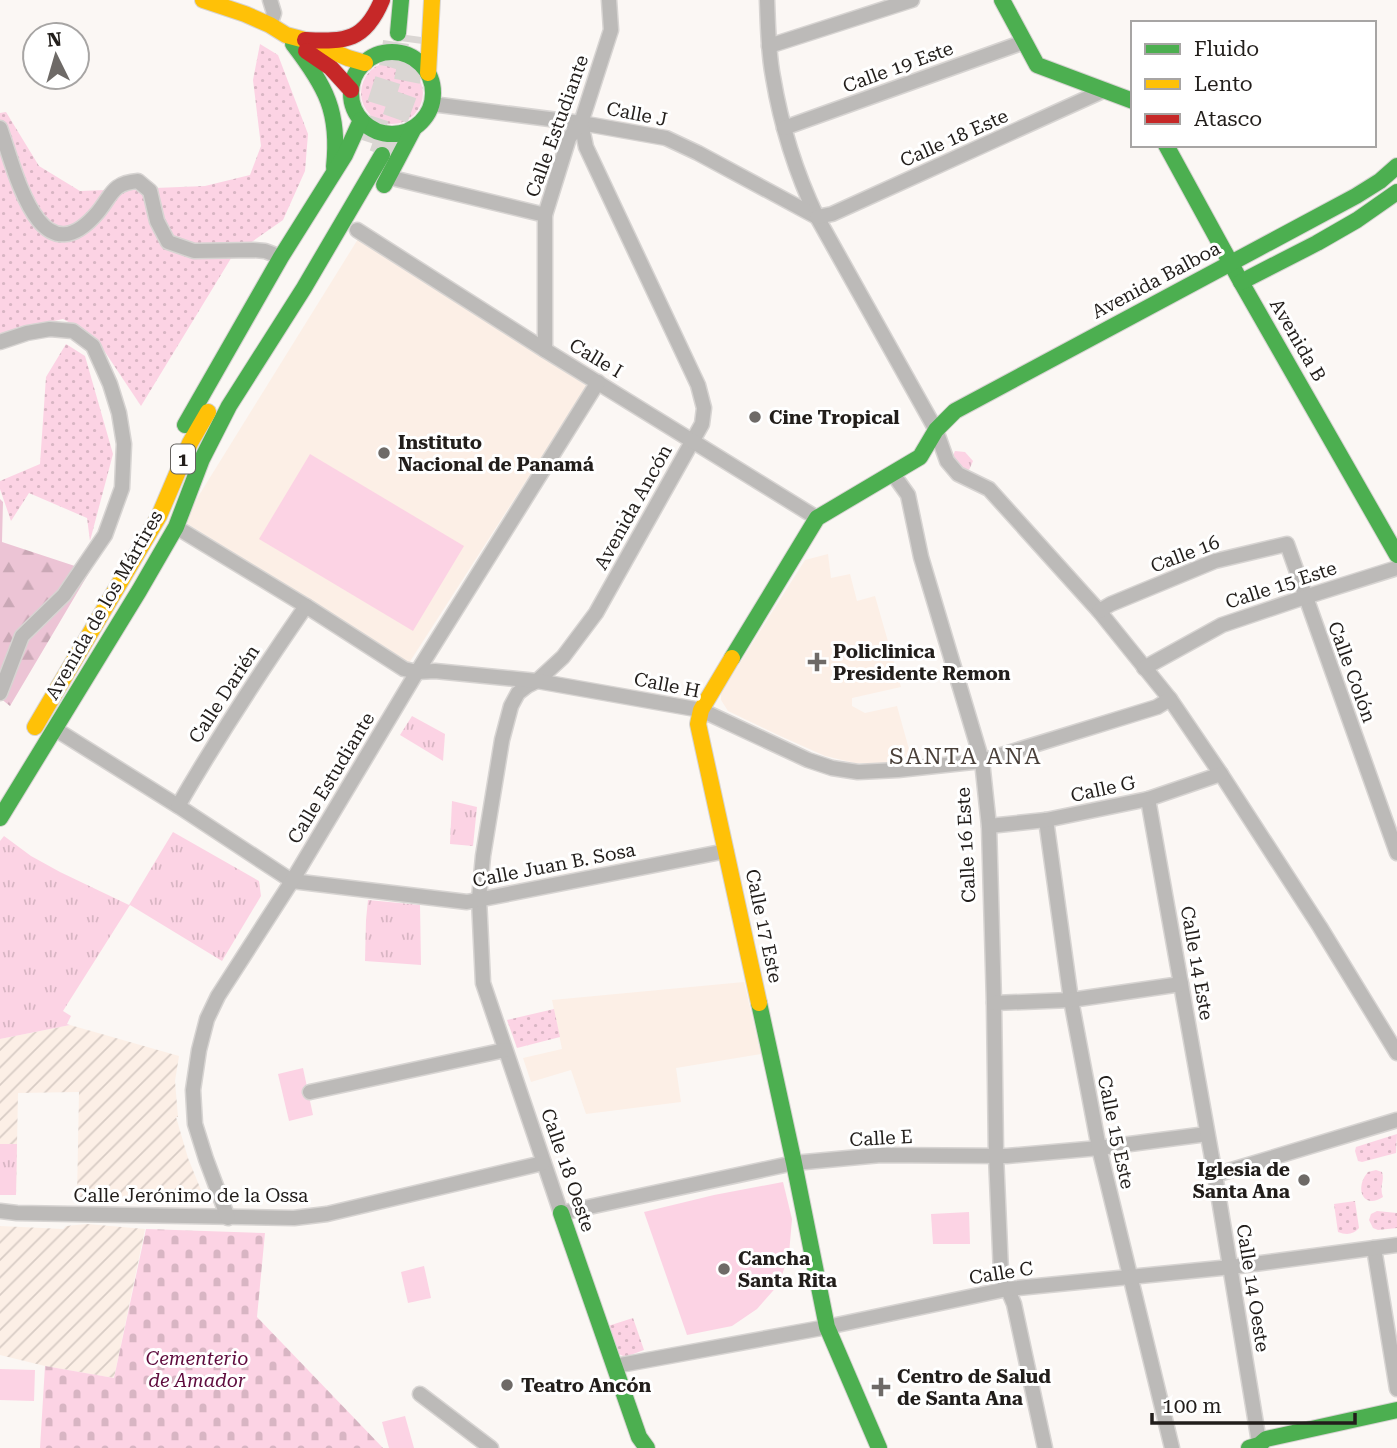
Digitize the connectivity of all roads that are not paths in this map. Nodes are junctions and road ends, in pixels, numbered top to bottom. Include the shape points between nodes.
1 (203, 0) edge
2 (270, 0) edge
3 (384, 0) edge
4 (401, 0) edge
5 (418, 0) edge
6 (432, 0) edge
7 (609, 0) edge
8 (767, 0) edge
9 (912, 0) edge
10 (1002, 0) edge
11 (415, 24) tunnel mouth
12 (270, 25) junction
13 (294, 40) junction
14 (1024, 42) junction
15 (380, 45) junction
16 (769, 46) junction
17 (428, 73) junction
18 (351, 90) junction
19 (1105, 90) junction
20 (1131, 100) edge
21 (432, 104) junction
22 (361, 120) junction
23 (581, 124) junction
24 (0, 128) edge
25 (414, 128) junction
26 (785, 128) junction
27 (1167, 147) edge
28 (382, 155) tunnel mouth
29 (359, 160) tunnel mouth
30 (1397, 167) edge
31 (388, 177) junction
32 (339, 179) junction
33 (1397, 180) edge
34 (1397, 192) edge
35 (375, 198) dead end
36 (545, 215) junction
37 (817, 217) junction
38 (353, 236) joint
39 (281, 257) junction
40 (1231, 264) junction
41 (1241, 282) junction
42 (299, 325) dead end
43 (256, 332) dead end
44 (0, 342) edge
45 (545, 350) junction
46 (598, 382) junction
47 (936, 430) junction
48 (234, 432) dead end
49 (693, 440) junction
50 (893, 474) junction
51 (817, 518) junction
52 (176, 527) junction
53 (1287, 544) joint
54 (1397, 555) edge
55 (1397, 568) edge
56 (127, 570) junction
57 (1305, 597) junction
58 (306, 607) junction
59 (1099, 611) junction
60 (1144, 668) junction
61 (416, 672) junction
62 (537, 681) junction
63 (0, 693) edge
64 (1170, 699) junction
65 (701, 710) junction
66 (55, 729) junction
67 (27, 741) dead end
68 (982, 761) junction
69 (1222, 774) junction
70 (1148, 799) junction
71 (178, 806) junction
72 (0, 818) edge
73 (1046, 820) junction
74 (989, 826) junction
75 (1396, 850) edge
76 (726, 851) junction
77 (292, 881) junction
78 (480, 899) junction
79 (1181, 984) junction
80 (1070, 1000) junction
81 (994, 1003) junction
82 (505, 1050) junction
83 (1396, 1050) edge
84 (310, 1092) dead end
85 (1397, 1120) edge
86 (1208, 1134) junction
87 (1099, 1148) junction
88 (996, 1155) junction
89 (543, 1163) junction
90 (794, 1163) junction
91 (1215, 1175) junction
92 (0, 1211) edge
93 (561, 1213) junction
94 (228, 1218) junction
95 (1397, 1245) edge
96 (1374, 1248) junction
97 (1231, 1267) junction
98 (1129, 1278) junction
99 (1007, 1289) junction
100 (827, 1327) junction
101 (615, 1366) junction
102 (1397, 1389) edge
103 (420, 1394) dead end
104 (1397, 1410) edge
105 (1256, 1447) edge
106 (491, 1448) edge
107 (647, 1448) edge
108 (879, 1448) edge
109 (1045, 1448) edge
110 (1172, 1448) edge

1 - 12 main road
2 - 12 street via 274,13
3 - 13 main road via 370,26 358,35 333,41
3 - 15 main road
4 - 15 main road
5 - 11 main road
6 - 17 main road
7 - 23 street, Calle Estudiante via 611,30
8 - 16 street
9 - 16 street
10 - 14 main road
12 - 13 main road
13 - 15 main road via 348,58
13 - 18 main road via 327,63
13 - 32 main road via 329,97
14 - 19 main road via 1037,65
14 - 26 street, Calle 19 Este
15 - 17 main road via 388,52 411,57
15 - 18 main road via 358,71
16 - 26 street
17 - 21 main road
18 - 22 main road
19 - 20 main road
19 - 37 street, Calle 18 Este
21 - 23 street, Calle J
21 - 25 main road
22 - 25 main road via 380,133
22 - 32 main road
23 - 36 street, Calle Estudiante via 569,138
23 - 37 street, Calle J via 666,138
23 - 49 street, Avenida Ancón via 586,147 698,385 704,408
24 - 39 street via 29,209 45,229 61,235 77,232 112,190 138,181 150,191 157,221 169,242 194,251 253,250
25 - 31 main road
26 - 37 street
27 - 40 main road, Avenida B
28 - 52 main road, Avenida de los Mártires / 1 via 229,406
29 - 32 main road
30 - 33 main road
30 - 40 main road, Avenida Balboa via 1356,196
31 - 35 main road
31 - 36 street
32 - 39 main road
34 - 41 main road via 1347,226
36 - 45 street, Calle Estudiante
37 - 47 street
38 - 42 main road
38 - 45 street, Calle I
39 - 56 main road via 176,443
40 - 41 main road, Avenida B
40 - 47 main road, Avenida Balboa via 955,411
41 - 54 main road, Avenida B
43 - 56 main road, Avenida de los Mártires / 1 via 190,443 159,516
44 - 63 street via 50,329 73,331 93,346 119,412 124,444 122,488 105,535 64,595 22,636
45 - 46 street, Calle I
46 - 49 street, Calle I
46 - 61 street, Calle Estudiante
47 - 50 main road via 920,457
47 - 59 street via 947,461 958,474 989,489
48 - 52 main road
49 - 51 street, Calle I
49 - 62 street, Avenida Ancón via 596,612 563,657
50 - 51 main road
50 - 68 street, Calle 16 Este via 908,495 921,557
51 - 65 main road
52 - 58 street, Calle H
52 - 66 main road, Avenida de los Mártires / 1
53 - 57 street, Calle Colón
53 - 59 street, Calle 16 via 1215,561
55 - 57 street, Calle 15 Este
56 - 67 main road, Avenida de los Mártires / 1
57 - 60 street, Calle 15 Este via 1222,625
57 - 75 street, Calle Colón
58 - 61 street, Calle H via 404,669
58 - 71 street, Calle Darién via 224,728
59 - 60 street
60 - 64 street
61 - 62 street, Calle H
61 - 77 street, Calle Estudiante
62 - 65 street, Calle H
62 - 78 street, Avenida Ancón via 518,693 502,740
64 - 68 street, Calle H via 1157,707
64 - 69 street
65 - 68 street, Calle H via 832,768 858,772
65 - 76 main road, Calle 17 Este via 698,724
66 - 71 street, Calle Juan B. Sosa
66 - 72 main road, Avenida de los Mártires / 1
68 - 74 street, Calle 16 Este
69 - 70 street, Calle G
69 - 83 street
70 - 73 street, Calle G
70 - 79 street, Calle 14 Este
71 - 77 street, Calle Juan B. Sosa
73 - 74 street, Calle G
73 - 80 street, Calle 15 Este
74 - 81 street, Calle 16 Este
76 - 78 street, Calle Juan B. Sosa
76 - 90 main road, Calle 17 Este
77 - 78 street, Calle Juan B. Sosa via 467,902
77 - 94 street, Calle Estudiante via 218,996 199,1050 193,1090 195,1124
78 - 82 street, Calle 18 Oeste via 484,983
79 - 80 street
79 - 86 street, Calle 14 Este
80 - 81 street
80 - 87 street, Calle 15 Este
81 - 88 street, Calle 16 Este
82 - 84 street
82 - 89 street, Calle 18 Oeste
85 - 91 street
86 - 87 street, Calle E
86 - 91 street, Calle 14 Oeste
87 - 88 street, Calle E
87 - 98 street, Calle 15 Este
88 - 90 street, Calle E via 881,1155
88 - 99 street, Calle 16 Este via 1001,1273
89 - 93 street, Calle 18 Oeste
89 - 94 street, Calle Jerónimo de la Ossa via 327,1214
90 - 93 street, Calle E
90 - 100 main road, Calle 17 Este
91 - 97 street, Calle 14 Oeste
92 - 94 street, Calle Jerónimo de la Ossa
93 - 101 main road, Calle 18 Oeste
95 - 96 street, Calle C
96 - 97 street, Calle C
96 - 102 street
97 - 98 street, Calle C
97 - 105 street, Calle 14 Oeste
98 - 99 street, Calle C
98 - 110 street, Calle 15 Este
99 - 100 street, Calle C
99 - 109 street
100 - 101 street, Calle C
100 - 108 main road, Calle 17 Este
101 - 107 main road, Calle 18 Oeste
103 - 106 street
104 - 105 main road via 1266,1439

